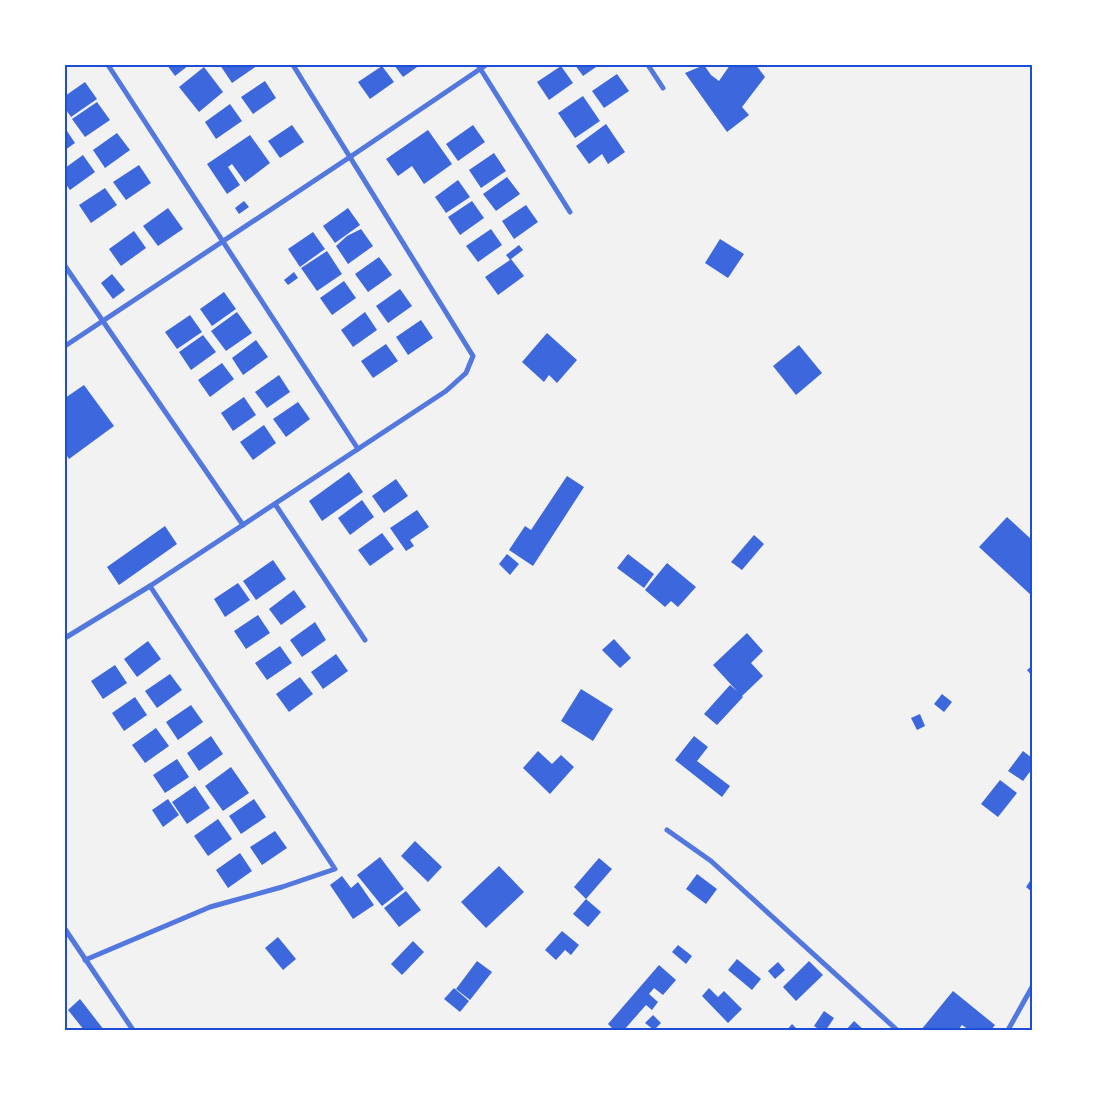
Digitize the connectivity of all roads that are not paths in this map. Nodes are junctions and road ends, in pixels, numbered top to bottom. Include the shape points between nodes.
1 (108, 65) edge
2 (293, 65) edge
3 (486, 65) edge
4 (648, 65) edge
5 (479, 67) edge
6 (663, 88) dead end
7 (350, 157) junction
8 (570, 212) dead end
9 (223, 242) junction
10 (65, 266) edge
11 (102, 320) junction
12 (65, 346) edge
13 (358, 449) junction
14 (275, 504) junction
15 (243, 525) junction
16 (150, 586) junction
17 (65, 638) edge
18 (365, 640) dead end
19 (667, 830) dead end
20 (65, 929) edge
21 (86, 960) junction
22 (1032, 987) edge
23 (133, 1030) edge
24 (897, 1030) edge
25 (1008, 1030) edge

1 - 9 street
2 - 7 street
3 - 5 street
4 - 6 street
5 - 7 street
5 - 8 street
7 - 9 street
7 - 13 street via 473,356 466,373 446,391
9 - 11 street
9 - 13 street
10 - 11 street
11 - 12 street
11 - 15 street
13 - 14 street
14 - 15 street
14 - 18 street
15 - 16 street
16 - 17 street
16 - 21 street via 335,869 210,906
19 - 24 street via 711,862
20 - 21 street
21 - 23 street
22 - 25 street

